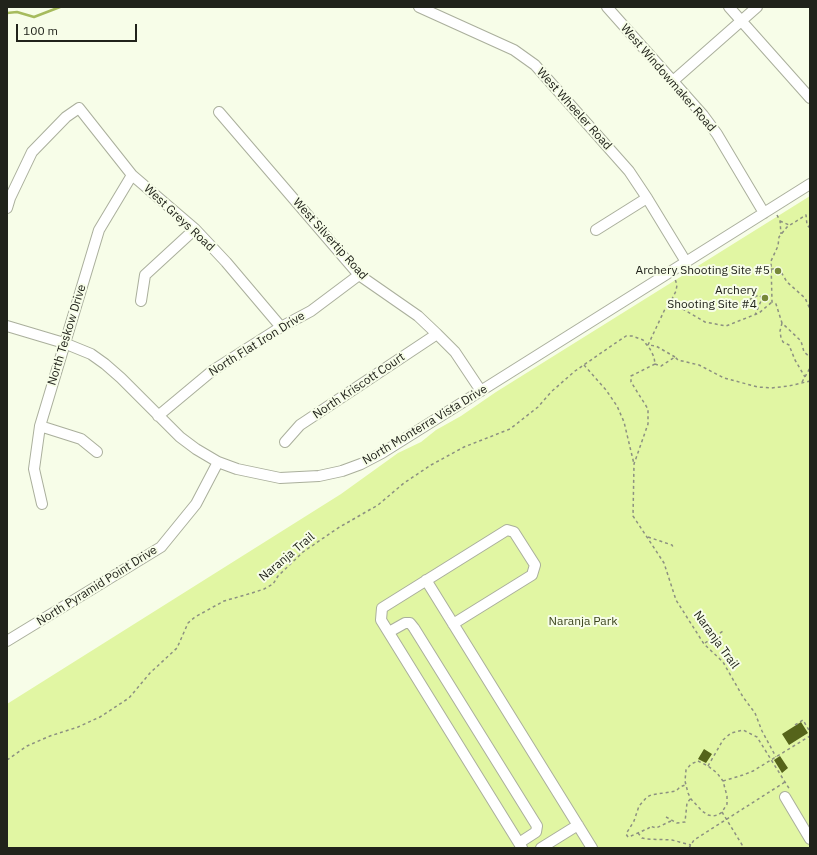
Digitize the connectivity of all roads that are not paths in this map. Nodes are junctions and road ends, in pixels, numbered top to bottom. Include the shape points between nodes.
1 (419, 7) edge
2 (607, 7) edge
3 (729, 7) edge
4 (757, 7) edge
5 (741, 20) junction
6 (673, 81) junction
7 (810, 98) edge
8 (219, 112) dead end
9 (132, 175) junction
10 (810, 184) edge
11 (647, 198) junction
12 (7, 208) edge
13 (764, 213) junction
14 (195, 229) junction
15 (596, 230) dead end
16 (686, 262) junction
17 (359, 275) junction
18 (141, 301) dead end
19 (7, 326) edge
20 (280, 327) junction
21 (437, 334) junction
22 (64, 343) junction
23 (481, 391) junction
24 (158, 416) junction
25 (40, 426) junction
26 (285, 442) dead end
27 (97, 452) dead end
28 (218, 462) junction
29 (42, 504) dead end
30 (426, 580) junction
31 (454, 624) junction
32 (389, 632) junction
33 (7, 641) edge
34 (788, 795) road end
35 (578, 825) junction
36 (810, 839) edge
37 (521, 845) edge
38 (541, 848) edge
39 (592, 848) edge

1 - 11 street, West Wheeler Road via 514,50 535,65 629,171
2 - 6 street, West Windowmaker Road
3 - 5 street
4 - 5 street
5 - 6 street
5 - 7 street
6 - 13 street, West Windowmaker Road via 717,134
8 - 17 street, West Silvertip Road
9 - 12 street, West Greys Road via 79,108 32,152
9 - 14 street, West Greys Road
9 - 22 street, North Teskow Drive via 99,230
10 - 13 street, North Monterra Vista Drive
11 - 15 street
11 - 16 street, West Wheeler Road
13 - 16 street, North Monterra Vista Drive
14 - 18 street via 145,276
14 - 20 street, West Greys Road
16 - 23 street, North Monterra Vista Drive
17 - 20 street, North Flat Iron Drive via 311,311
17 - 21 street, West Silvertip Road via 418,316
19 - 22 street, North Monterra Vista Drive
20 - 24 street, North Flat Iron Drive via 212,371
21 - 23 street, West Silvertip Road via 456,352
21 - 26 street, North Kriscott Court via 300,425
22 - 24 street, North Monterra Vista Drive via 92,354 105,364
22 - 25 street, North Teskow Drive
23 - 28 street, North Monterra Vista Drive via 382,453 342,471 319,476 280,478 237,469
24 - 28 street, North Monterra Vista Drive via 185,441
25 - 27 street via 81,439
25 - 29 street, North Teskow Drive via 34,469
28 - 33 street, North Pyramid Point Drive via 196,504 161,547
30 - 31 street
30 - 31 street via 507,530 514,532 535,565 532,575
30 - 32 street via 382,608 381,620
31 - 35 street
32 - 37 street
32 - 37 street via 405,623 410,623 414,628 537,826 536,832
34 - 36 street
35 - 38 street
35 - 39 street

